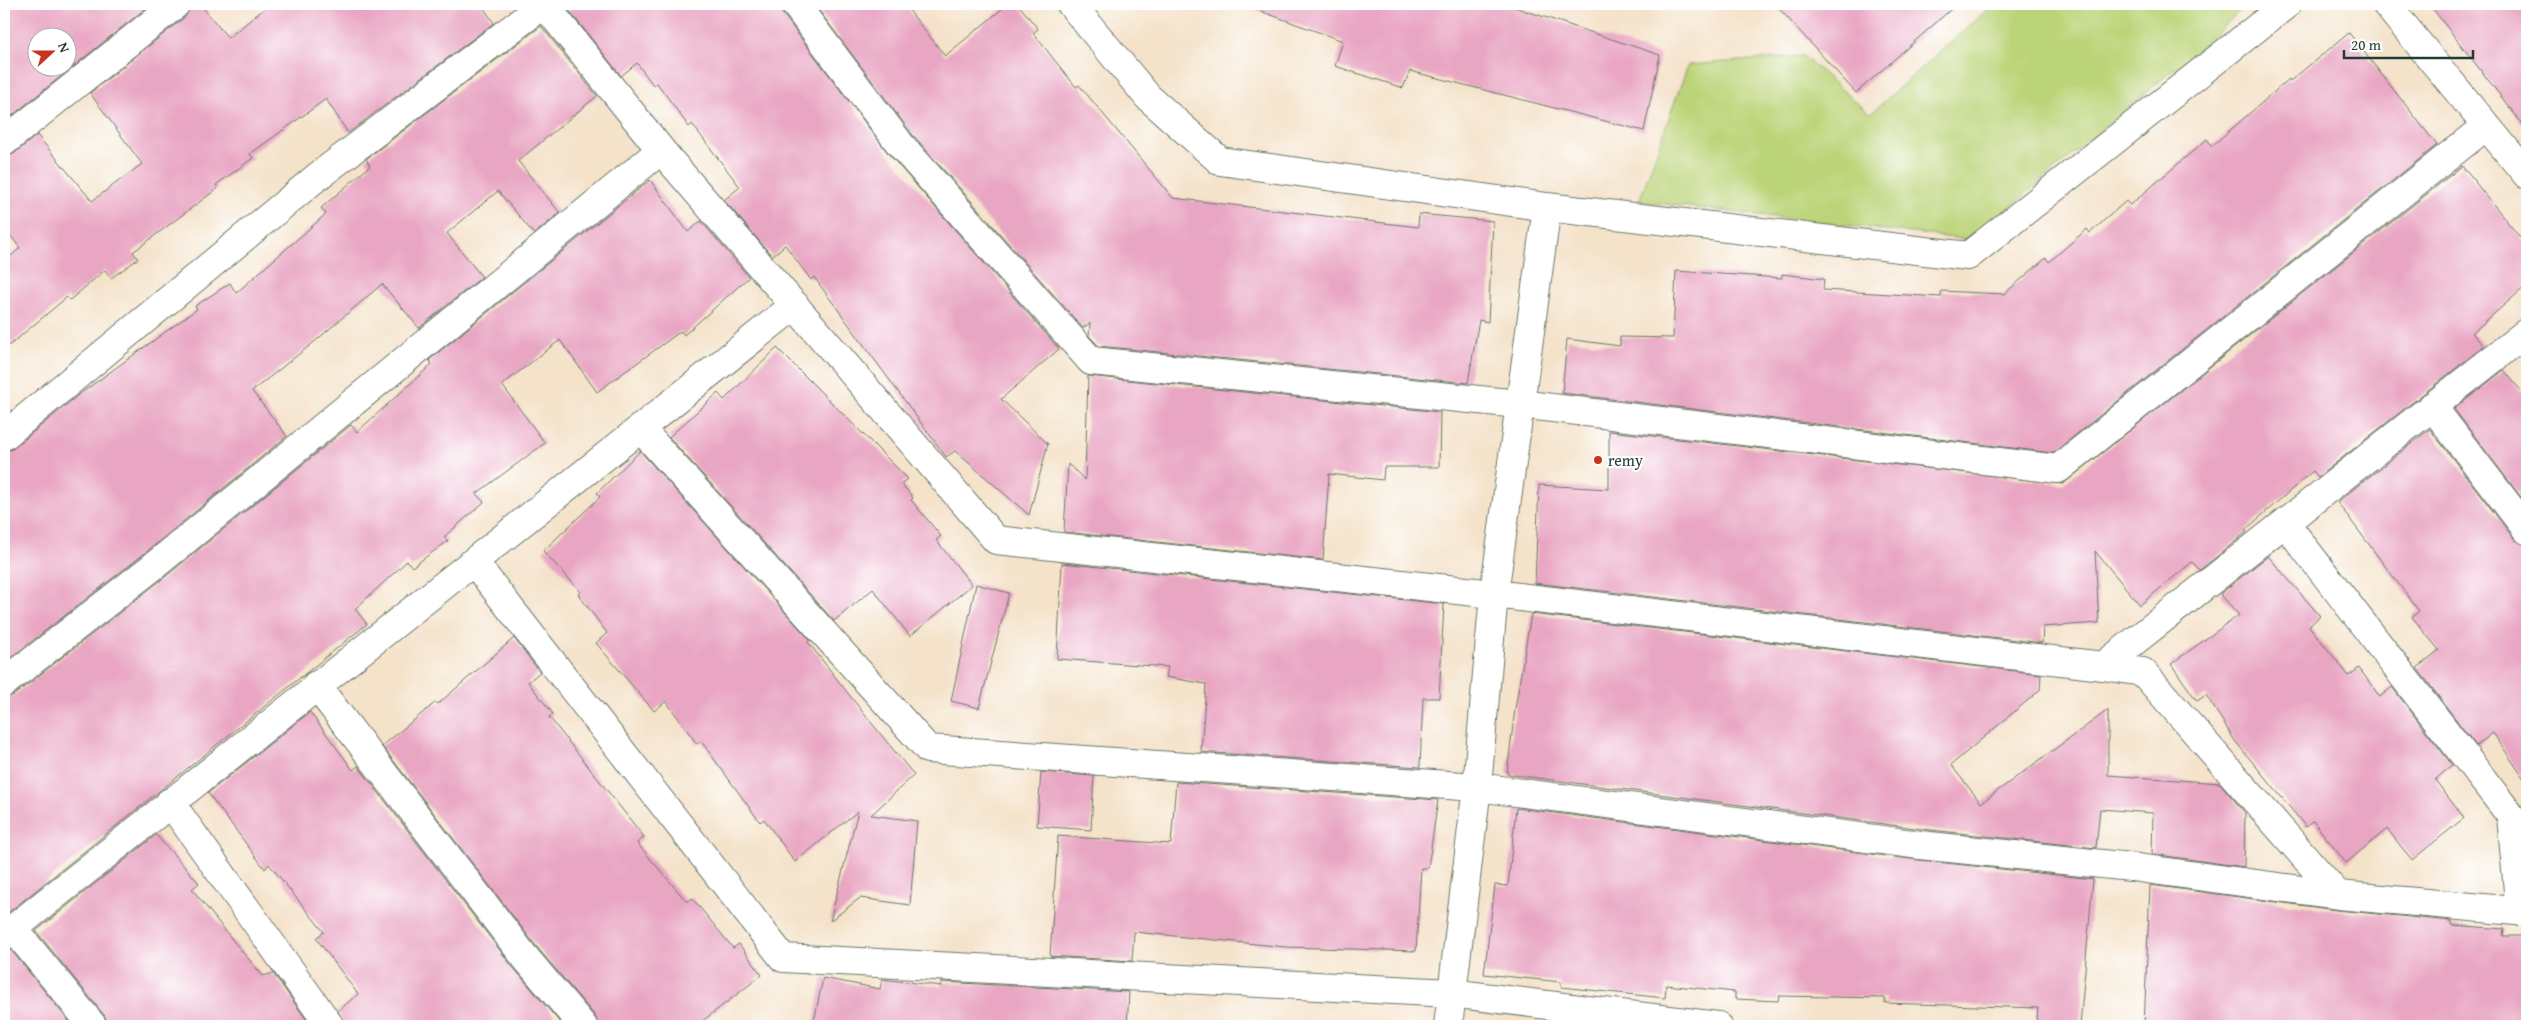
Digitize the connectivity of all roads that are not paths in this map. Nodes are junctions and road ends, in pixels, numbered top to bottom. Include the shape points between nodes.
1 (176, 4) edge
2 (544, 4) edge
3 (794, 4) edge
4 (1071, 4) edge
5 (2287, 4) edge
6 (2386, 4) edge
7 (2486, 126) junction
8 (4, 142) edge
9 (661, 150) junction
10 (2526, 172) edge
11 (1547, 207) junction
12 (795, 304) junction
13 (2527, 332) edge
14 (1519, 404) junction
15 (2432, 406) junction
16 (640, 428) junction
17 (4, 436) edge
18 (2286, 524) junction
19 (2527, 530) edge
20 (474, 562) junction
21 (1494, 594) junction
22 (2103, 666) junction
23 (4, 683) edge
24 (316, 685) junction
25 (1477, 788) junction
26 (170, 802) junction
27 (2338, 895) junction
28 (2524, 912) edge
29 (8, 932) edge
30 (1451, 993) junction
31 (93, 1026) edge
32 (330, 1026) edge
33 (583, 1026) edge
34 (1448, 1026) edge
35 (1718, 1026) edge

1 - 8 street
2 - 9 street
2 - 17 street via 317,177
3 - 14 street via 900,144 1091,360
4 - 11 street via 1148,97 1220,161
5 - 11 street via 1968,256
6 - 7 street
7 - 10 street
7 - 14 street via 2058,469
9 - 12 street
9 - 23 street via 155,565
11 - 14 street
12 - 16 street
12 - 21 street via 996,540
13 - 15 street
14 - 21 street
15 - 18 street
15 - 19 street
16 - 20 street
16 - 25 street via 928,749
18 - 22 street
18 - 28 street via 2511,816
20 - 24 street
20 - 30 street via 783,958
21 - 22 street
21 - 25 street
22 - 27 street via 2143,672
24 - 26 street
24 - 33 street via 524,956
25 - 27 street
25 - 30 street
26 - 29 street
26 - 32 street
27 - 28 street
29 - 31 street
30 - 34 street
30 - 35 street

